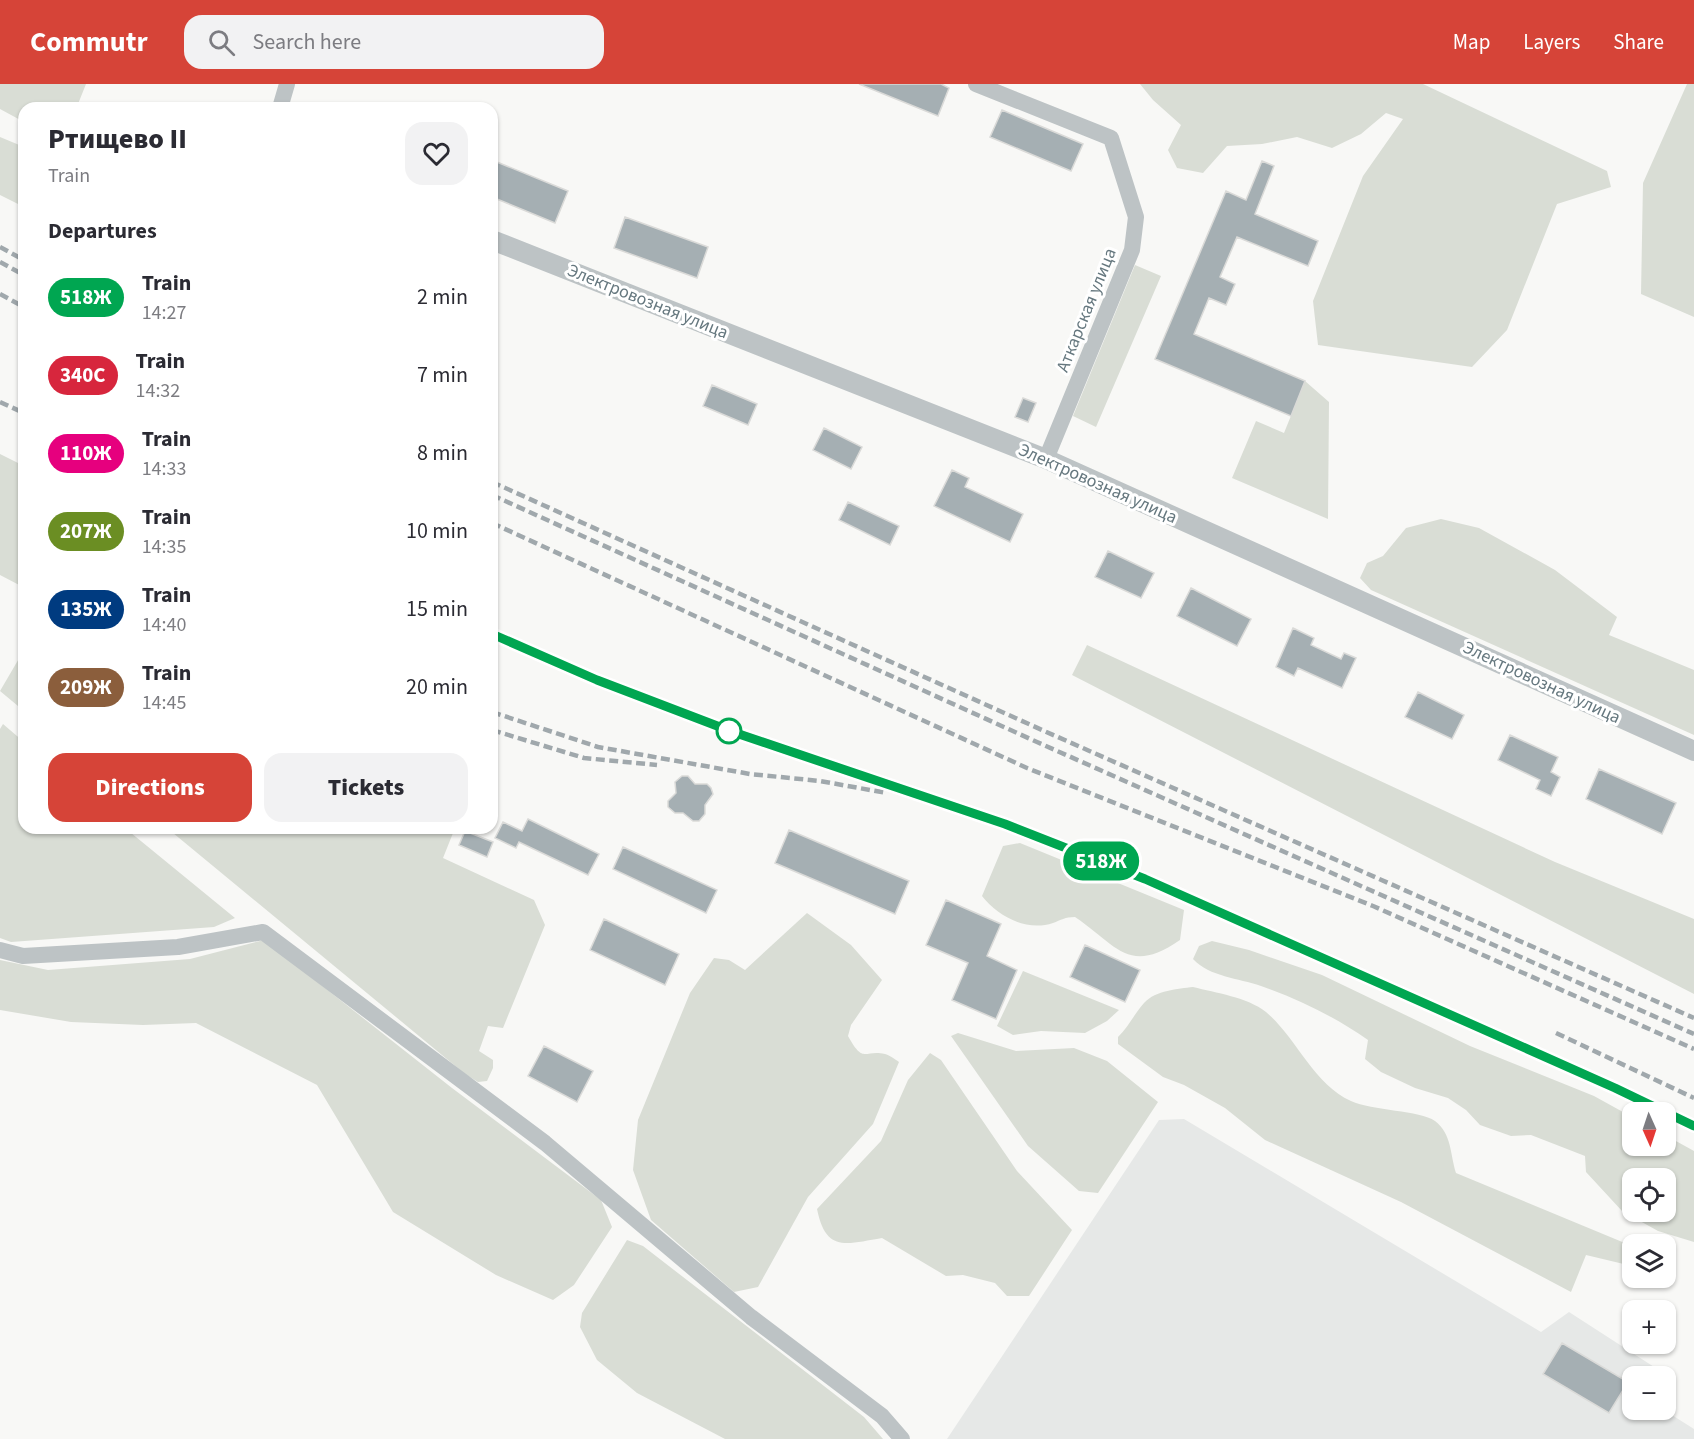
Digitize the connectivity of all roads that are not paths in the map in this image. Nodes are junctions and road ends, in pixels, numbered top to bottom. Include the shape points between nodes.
1 (287, 84) edge
2 (976, 84) edge
3 (282, 102) edge
4 (498, 242) edge
5 (1046, 459) junction
6 (1694, 752) edge
7 (0, 950) edge
8 (902, 1439) edge

1 - 3 street
2 - 5 street, Аткарская улица via 1111,138 1136,217 1132,250
4 - 5 street, Электровозная улица
5 - 6 street, Электровозная улица
7 - 8 street via 23,956 178,947 263,932 545,1143 751,1317 882,1416

